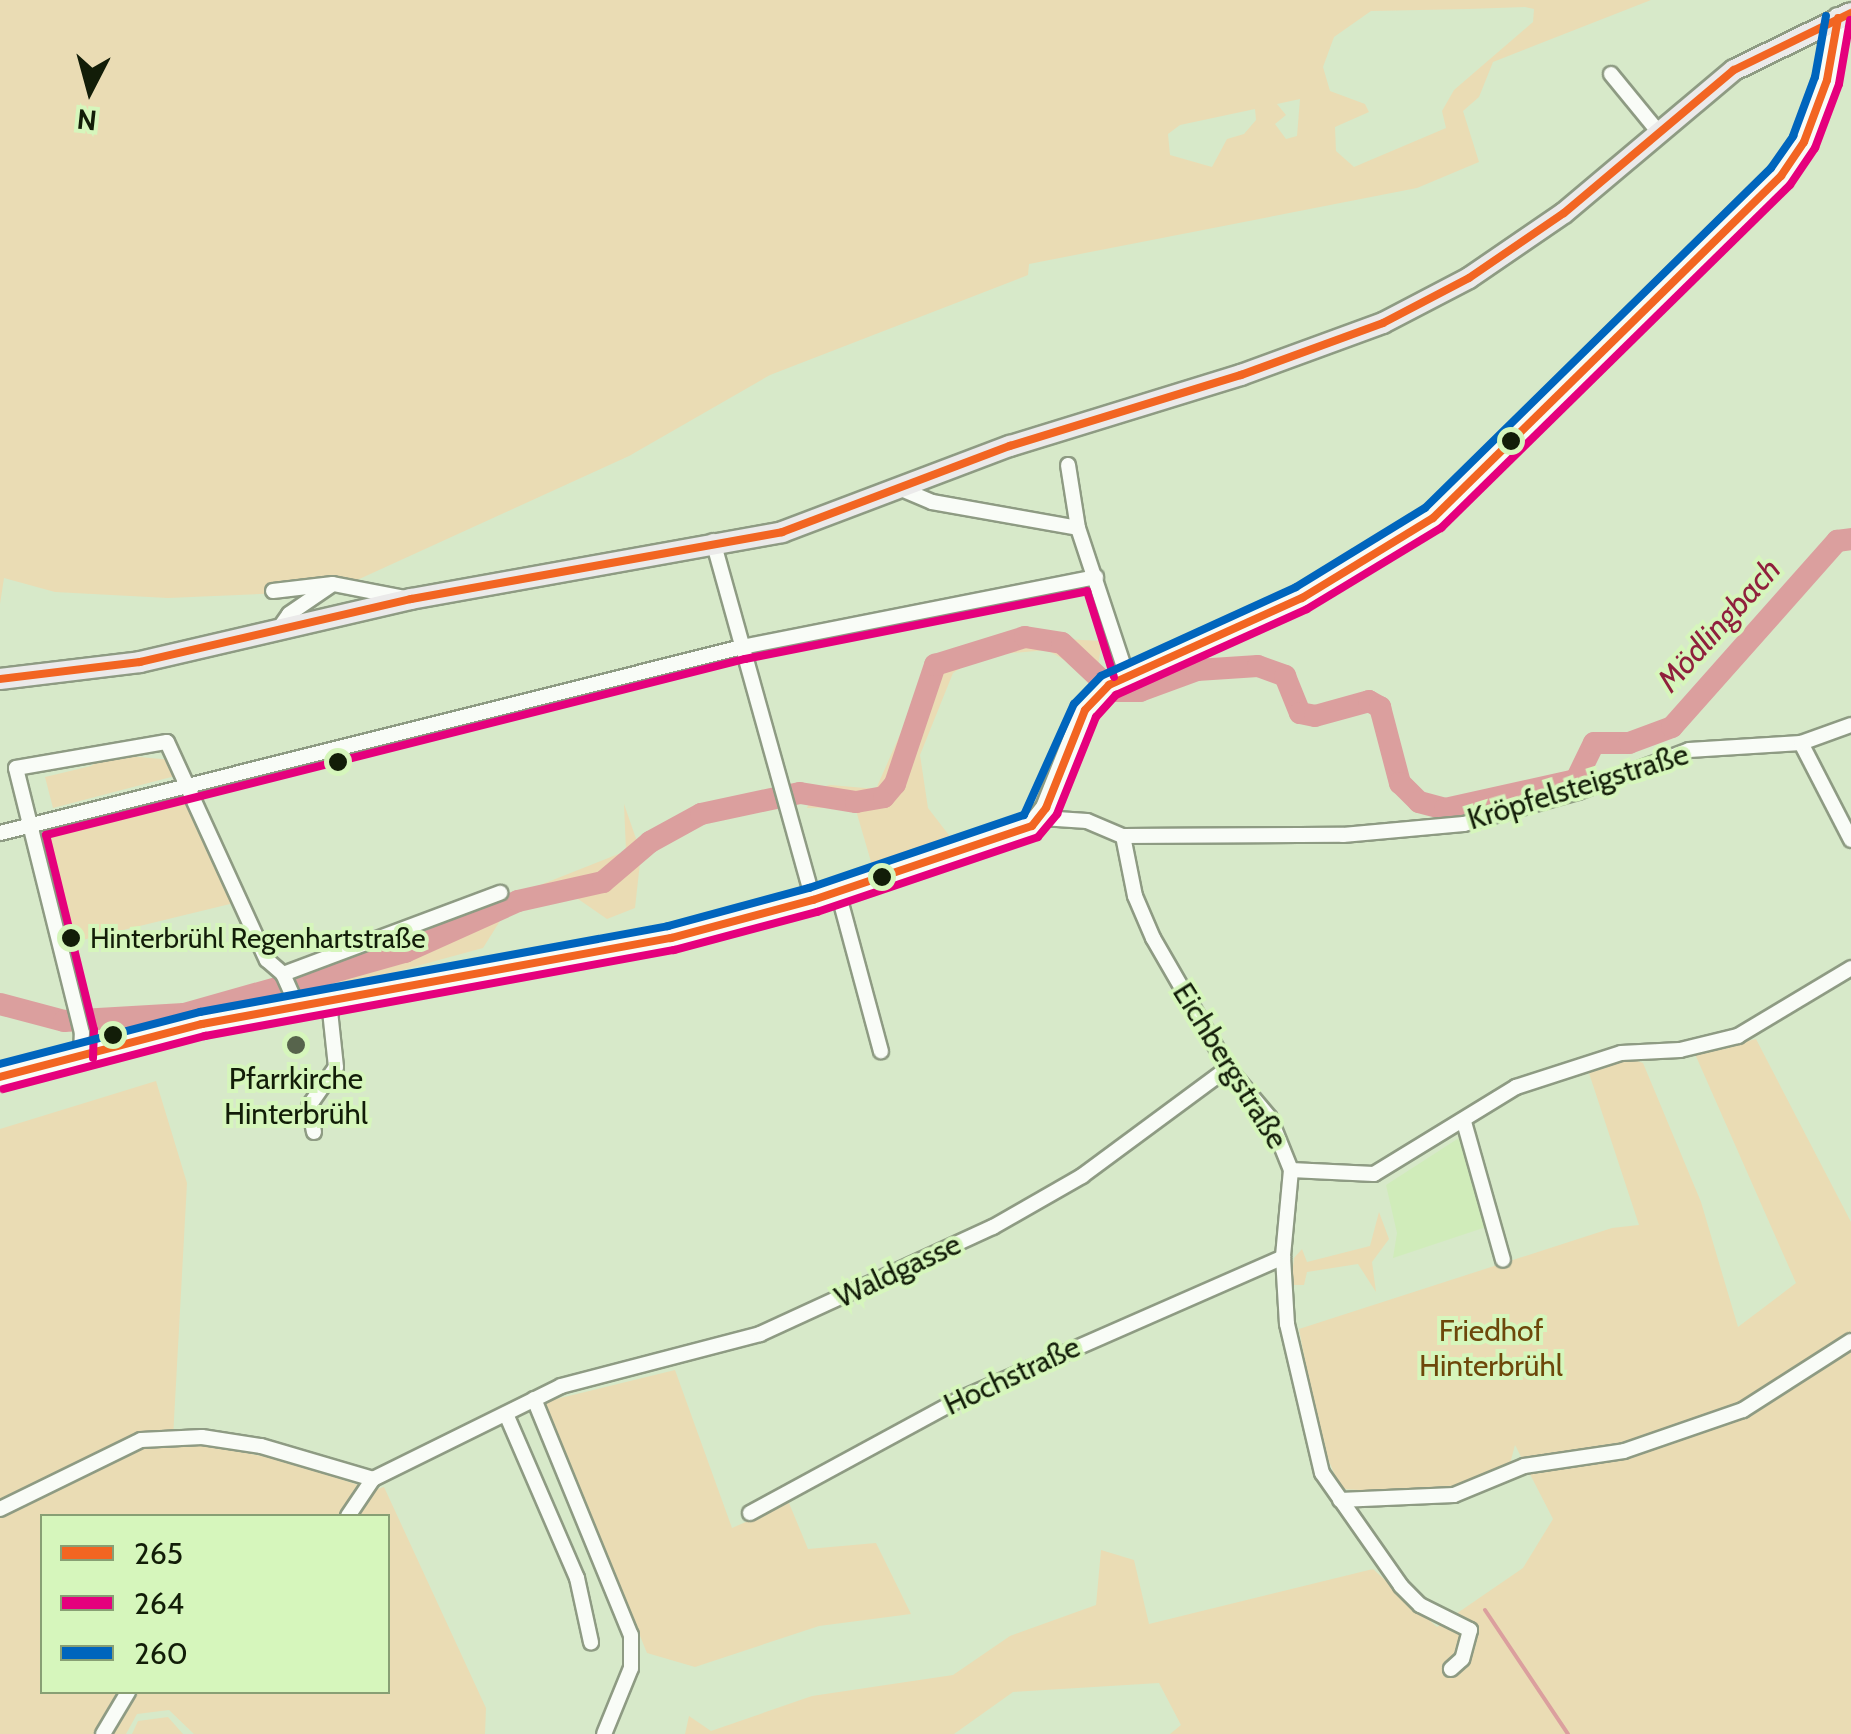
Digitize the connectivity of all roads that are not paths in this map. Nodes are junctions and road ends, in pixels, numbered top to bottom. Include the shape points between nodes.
1 (1840, 10) edge
2 (1615, 78) dead end
3 (1656, 129) junction
4 (1068, 466) dead end
5 (899, 488) junction
6 (1078, 528) junction
7 (713, 542) junction
8 (1096, 577) junction
9 (333, 584) junction
10 (273, 591) dead end
11 (410, 599) junction
12 (278, 630) junction
13 (742, 647) junction
14 (0, 679) edge
15 (1115, 681) junction
16 (1851, 724) edge
17 (1801, 743) junction
18 (190, 784) junction
19 (1042, 818) junction
20 (31, 826) junction
21 (0, 833) edge
22 (1123, 836) junction
23 (1851, 840) edge
24 (838, 892) junction
25 (500, 893) dead end
26 (813, 900) junction
27 (1851, 968) edge
28 (284, 977) junction
29 (295, 1002) junction
30 (328, 1002) junction
31 (881, 1051) dead end
32 (80, 1056) junction
33 (1228, 1068) junction
34 (0, 1077) edge
35 (1464, 1122) junction
36 (314, 1132) dead end
37 (1292, 1170) junction
38 (1283, 1256) junction
39 (1503, 1260) dead end
40 (1851, 1341) edge
41 (534, 1399) junction
42 (506, 1414) junction
43 (373, 1479) junction
44 (1340, 1500) junction
45 (0, 1509) edge
46 (349, 1514) edge
47 (750, 1514) dead end
48 (592, 1642) dead end
49 (1450, 1669) dead end
50 (127, 1694) edge
51 (103, 1734) edge
52 (604, 1734) edge

1 - 3 main road via 1734,70
1 - 15 main road via 1827,80 1804,142 1781,176 1433,518 1302,598
2 - 3 street
3 - 5 main road via 1564,213 1418,308 1242,375
4 - 6 street
5 - 6 street via 932,502
5 - 7 main road via 782,532
6 - 8 street
7 - 11 main road
7 - 13 street
8 - 13 street
8 - 15 street
9 - 10 street
9 - 11 street
9 - 12 street
11 - 12 main road
12 - 14 main road via 140,662
13 - 18 street
13 - 26 street
15 - 19 main road via 1085,710
16 - 17 street, Kröpfelsteigstraße
17 - 22 street, Kröpfelsteigstraße via 1689,750 1578,792 1464,824 1343,836
17 - 23 street
18 - 20 street
18 - 20 street via 167,742 16,768
18 - 28 street via 266,960
19 - 22 street via 1086,822
19 - 24 main road via 1014,834
20 - 21 street
20 - 32 street via 82,1032
22 - 33 street, Eichbergstraße via 1135,896 1153,938
24 - 26 main road
24 - 31 street
25 - 28 street
26 - 30 main road via 638,945
27 - 35 street via 1738,1036 1564,1068 1516,1087
28 - 29 street
29 - 30 main road
29 - 32 main road
30 - 36 street via 336,1067 310,1106
32 - 34 main road
33 - 37 street, Eichbergstraße via 1270,1118
33 - 41 street, Waldgasse via 1082,1176 993,1227 760,1334 561,1386
35 - 37 street via 1374,1174
35 - 39 street
37 - 38 street, Eichbergstraße
38 - 44 street, Eichbergstraße via 1306,1420 1322,1473
38 - 47 street, Hochstraße via 960,1399
40 - 44 street via 1743,1410 1624,1451 1524,1466 1454,1495
41 - 42 street, Waldgasse
41 - 52 street via 631,1635 631,1668
42 - 43 street, Waldgasse
42 - 48 street via 577,1578
43 - 45 street via 247,1444 202,1437 141,1440
43 - 46 street
44 - 49 street, Eichbergstraße via 1420,1605 1470,1630 1462,1659
50 - 51 street

